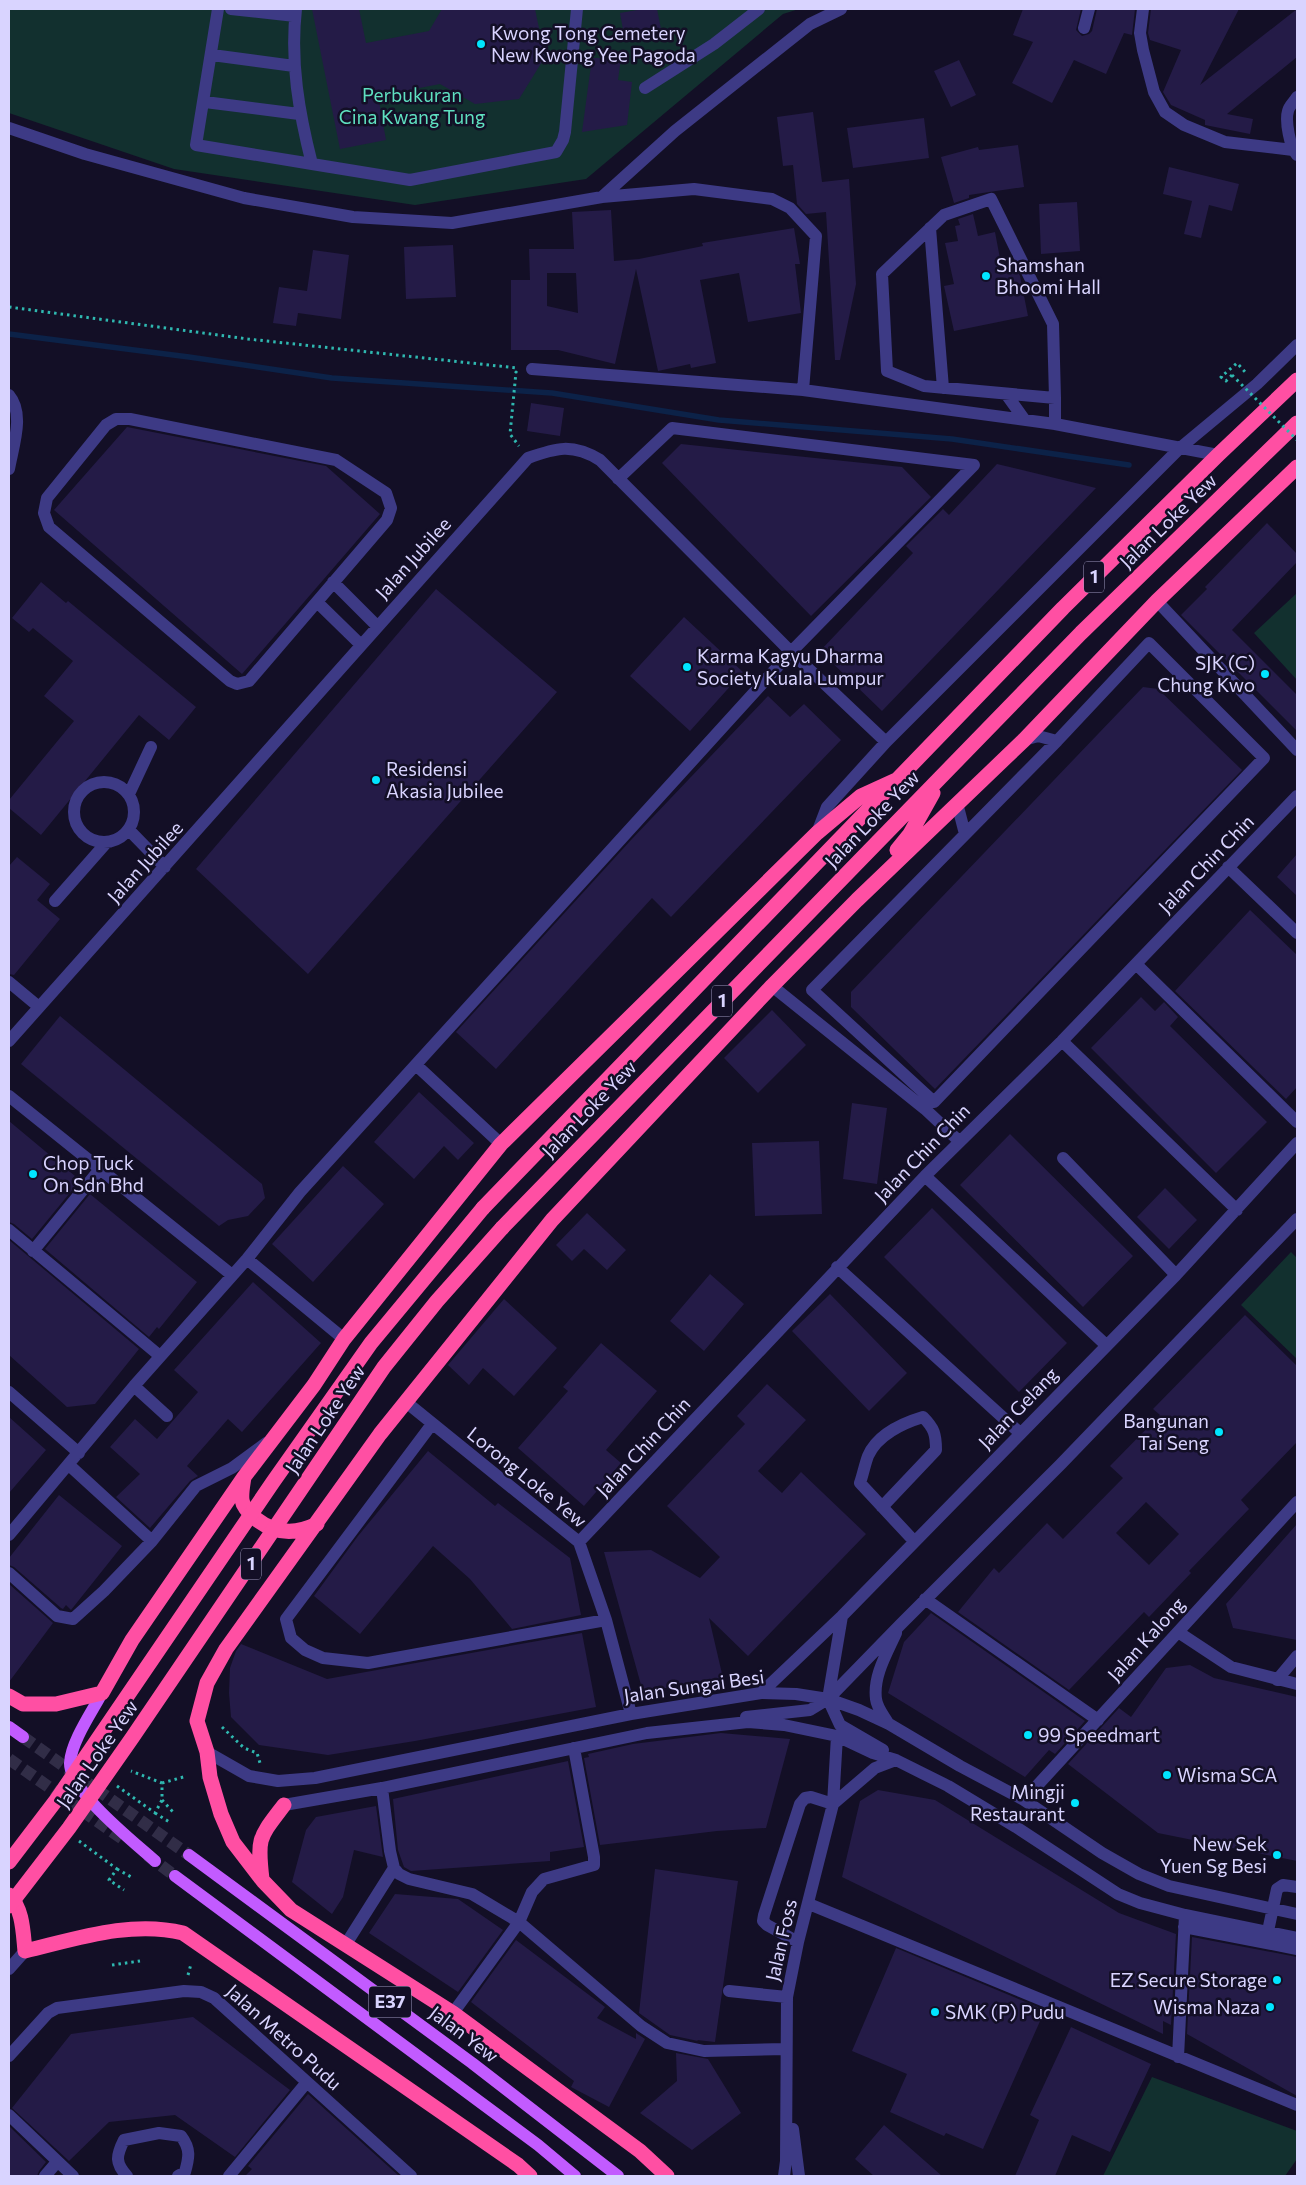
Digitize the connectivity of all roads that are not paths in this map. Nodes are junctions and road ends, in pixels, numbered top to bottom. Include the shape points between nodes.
1 (218, 9) edge
2 (231, 9) edge
3 (577, 9) edge
4 (759, 9) edge
5 (841, 9) edge
6 (1089, 9) edge
7 (1143, 9) edge
8 (296, 12) edge
9 (1084, 28) dead end
10 (212, 55) junction
11 (294, 66) junction
12 (645, 88) dead end
13 (1297, 97) edge
14 (205, 102) junction
15 (299, 114) junction
16 (9, 128) edge
17 (1295, 152) edge
18 (312, 164) junction
19 (602, 197) junction
20 (930, 228) junction
21 (1297, 345) edge
22 (532, 369) road end
23 (1297, 380) edge
24 (943, 388) junction
25 (803, 390) junction
26 (1006, 394) junction
27 (9, 395) edge
28 (1054, 398) junction
29 (1024, 419) junction
30 (1297, 423) edge
31 (1055, 424) junction
32 (1180, 448) junction
33 (1218, 455) junction
34 (1297, 467) edge
35 (9, 469) edge
36 (618, 479) junction
37 (334, 582) junction
38 (1157, 601) junction
39 (316, 602) junction
40 (377, 626) junction
41 (361, 645) junction
42 (791, 652) junction
43 (1024, 740) junction
44 (1057, 741) junction
45 (886, 742) junction
46 (1296, 746) edge
47 (151, 747) dead end
48 (944, 774) junction
49 (896, 780) junction
50 (129, 794) junction
51 (1297, 796) edge
52 (957, 803) junction
53 (129, 830) junction
54 (817, 833) junction
55 (965, 834) junction
56 (107, 842) junction
57 (165, 867) junction
58 (1228, 867) junction
59 (858, 900) junction
60 (55, 901) dead end
61 (1297, 933) edge
62 (1136, 964) junction
63 (9, 982) edge
64 (772, 986) junction
65 (38, 1007) junction
66 (9, 1041) edge
67 (1062, 1041) junction
68 (416, 1065) junction
69 (9, 1096) edge
70 (1297, 1122) edge
71 (959, 1140) junction
72 (1297, 1143) edge
73 (501, 1144) junction
74 (1063, 1158) dead end
75 (100, 1169) junction
76 (925, 1176) junction
77 (1237, 1210) junction
78 (1297, 1219) edge
79 (9, 1230) edge
80 (33, 1251) junction
81 (247, 1259) junction
82 (837, 1268) junction
83 (232, 1275) junction
84 (1176, 1275) junction
85 (344, 1339) junction
86 (1106, 1345) junction
87 (160, 1356) junction
88 (134, 1386) junction
89 (9, 1392) edge
90 (406, 1402) junction
91 (167, 1416) dead end
92 (432, 1424) junction
93 (1020, 1433) junction
94 (275, 1436) junction
95 (79, 1453) junction
96 (68, 1465) junction
97 (244, 1477) junction
98 (1297, 1502) edge
99 (882, 1507) junction
100 (317, 1524) junction
101 (9, 1536) edge
102 (152, 1541) junction
103 (914, 1541) junction
104 (579, 1542) junction
105 (9, 1572) edge
106 (925, 1599) junction
107 (842, 1616) junction
108 (606, 1620) junction
109 (900, 1624) junction
110 (1178, 1632) junction
111 (1297, 1656) edge
112 (1277, 1680) junction
113 (1297, 1684) edge
114 (102, 1693) junction
115 (761, 1693) junction
116 (9, 1696) edge
117 (828, 1699) junction
118 (631, 1714) junction
119 (1098, 1720) junction
120 (730, 1724) junction
121 (889, 1724) junction
122 (9, 1727) edge
123 (837, 1736) junction
124 (22, 1738) tunnel mouth
125 (574, 1748) junction
126 (206, 1752) junction
127 (896, 1760) junction
128 (382, 1788) junction
129 (1024, 1800) junction
130 (833, 1804) junction
131 (284, 1805) joint
132 (189, 1855) tunnel mouth
133 (155, 1861) tunnel mouth
134 (9, 1862) edge
135 (394, 1868) junction
136 (175, 1876) tunnel mouth
137 (263, 1881) junction
138 (1297, 1887) edge
139 (9, 1895) edge
140 (809, 1904) junction
141 (9, 1906) edge
142 (1273, 1909) junction
143 (1297, 1914) edge
144 (1185, 1921) junction
145 (519, 1922) junction
146 (1268, 1931) junction
147 (1297, 1938) edge
148 (798, 1942) junction
149 (346, 1944) junction
150 (1297, 1949) edge
151 (25, 1951) junction
152 (9, 1969) edge
153 (729, 1991) dead end
154 (787, 1997) junction
155 (453, 2013) junction
156 (786, 2049) junction
157 (9, 2056) edge
158 (1178, 2057) junction
159 (307, 2082) junction
160 (787, 2086) junction
161 (1297, 2105) edge
162 (9, 2115) edge
163 (57, 2162) junction
164 (45, 2176) edge
165 (73, 2176) edge
166 (128, 2176) edge
167 (178, 2176) edge
168 (229, 2176) edge
169 (411, 2176) edge
170 (530, 2176) edge
171 (575, 2176) edge
172 (618, 2176) edge
173 (667, 2176) edge
174 (784, 2176) edge
175 (799, 2176) edge

1 - 10 street
2 - 8 street
3 - 18 street via 565,132 556,152 410,180
4 - 12 street via 714,44
5 - 19 street via 810,24 675,131
6 - 9 street
7 - 17 street via 1140,33 1145,58 1154,92 1165,112 1184,125 1225,142
8 - 11 street
10 - 11 street
10 - 14 street
11 - 15 street
13 - 17 street via 1288,111 1288,132
14 - 15 street
14 - 18 street via 196,146
15 - 18 street
16 - 19 street via 86,154 244,198 353,217 452,222
19 - 25 street via 694,189 772,199 790,208 816,236
20 - 24 street
20 - 24 street via 882,274 886,371 924,386
20 - 28 street via 944,215 991,199 1053,324
21 - 32 street
22 - 25 street
23 - 33 highway, Jalan Loke Yew / 1
24 - 26 street
25 - 29 street
26 - 28 street
26 - 29 street
27 - 35 street via 18,414
28 - 31 street
29 - 31 street
30 - 48 highway, Jalan Loke Yew / 1 via 1081,634
31 - 32 street
32 - 33 street
32 - 45 street
33 - 49 highway, Jalan Loke Yew / 1
34 - 38 highway
36 - 40 street, Jalan Jubilee via 600,460 585,451 555,448 528,458
36 - 42 street, Jalan Jubilee
36 - 42 street via 672,428 974,465
37 - 39 street
37 - 39 street via 387,520 391,508 386,493 336,460 130,419 116,419 106,425 47,498 44,514 49,527 237,684 249,681
37 - 40 street
38 - 43 highway
38 - 46 street
39 - 41 street
40 - 41 street, Jalan Jubilee
41 - 57 street, Jalan Jubilee
42 - 45 street, Jalan Jubilee
42 - 68 street
43 - 44 street via 1038,736
43 - 52 highway
44 - 55 street
44 - 55 street via 1149,643 1264,758 934,1102 812,990
45 - 54 street via 827,807
47 - 50 street
48 - 59 highway via 910,834
48 - 141 highway, Jalan Loke Yew / 1, bridge via 502,1228 437,1301 384,1367 132,1738
49 - 54 highway via 861,796
49 - 134 highway, Jalan Loke Yew / 1, bridge via 483,1208 371,1343 57,1799
50 - 53 street via 135,812
50 - 56 street via 112,782 102,781 91,784 77,799 75,820 80,829 87,837
51 - 58 street, Jalan Chin Chin
52 - 55 street
52 - 59 highway
53 - 56 street
53 - 57 street
54 - 73 highway
56 - 60 street
57 - 65 street, Jalan Jubilee
58 - 61 street
58 - 62 street, Jalan Chin Chin
59 - 64 highway
62 - 67 street, Jalan Chin Chin
62 - 70 street
63 - 65 street
64 - 71 street
64 - 90 highway via 552,1220
65 - 66 street, Jalan Jubilee
67 - 71 street, Jalan Chin Chin
67 - 77 street
68 - 73 street
68 - 81 street via 300,1192
69 - 75 street
71 - 76 street, Jalan Chin Chin
72 - 77 street, Jalan Gelang
73 - 85 highway
74 - 84 street
75 - 80 street
75 - 83 street
76 - 82 street, Jalan Chin Chin
76 - 86 street
77 - 84 street, Jalan Gelang
78 - 106 street via 1061,1464
79 - 80 street
80 - 87 street
81 - 83 street
81 - 85 street
82 - 93 street
82 - 104 street, Jalan Chin Chin
83 - 87 street
84 - 86 street, Jalan Gelang
85 - 94 highway
86 - 93 street, Jalan Gelang
87 - 88 street
88 - 91 street
88 - 95 street
89 - 95 street
90 - 92 street, Lorong Loke Yew
90 - 100 highway
92 - 104 street, Lorong Loke Yew
92 - 108 street via 286,1619 291,1638 305,1650 323,1658 368,1663
93 - 103 street, Jalan Gelang
94 - 97 highway
94 - 102 street via 232,1468 196,1486
95 - 96 street
96 - 101 street
96 - 102 street
97 - 100 highway via 242,1501 251,1515 264,1525 272,1530 296,1532
97 - 114 highway via 132,1640
98 - 110 street, Jalan Kalong
99 - 99 street via 860,1483 869,1454 888,1432 923,1417 936,1435 936,1450
99 - 103 street
100 - 126 highway via 226,1649 211,1676 197,1721
102 - 105 street via 73,1619 57,1616
103 - 107 street, Jalan Gelang
104 - 108 street, Lorong Loke Yew
106 - 109 street
106 - 119 street
107 - 115 street, Jalan Gelang
107 - 117 street
108 - 118 street, Lorong Loke Yew
109 - 117 street
109 - 121 street via 877,1682 876,1700
110 - 112 street via 1231,1667
110 - 119 street, Jalan Kalong
111 - 112 street
112 - 113 street
114 - 116 highway via 56,1704 22,1704
114 - 133 main road via 72,1752 70,1766 82,1793
115 - 117 street, Jalan Sungai Besi
115 - 118 street, Jalan Sungai Besi
117 - 120 street via 810,1710 748,1716
117 - 121 street, Jalan Sungai Besi
117 - 127 street via 840,1725 877,1745
118 - 126 street, Jalan Sungai Besi via 287,1781 249,1776
119 - 129 street, Jalan Kalong
120 - 123 street via 784,1725
120 - 125 street via 647,1733
121 - 129 street, Jalan Sungai Besi
122 - 124 main road
123 - 127 street
123 - 130 street, Jalan Foss
125 - 128 street
125 - 145 street via 594,1865 544,1878 532,1892
126 - 137 highway via 221,1814 233,1842
127 - 130 street via 875,1768
127 - 144 street via 948,1786 1118,1894
128 - 131 street
128 - 135 street
129 - 142 street, Jalan Sungai Besi via 1139,1874 1169,1886
130 - 140 street, Jalan Foss
130 - 148 street via 811,1797 800,1804 764,1915 763,1921 767,1925
131 - 137 highway via 262,1834 258,1849
132 - 172 main road, Jalan Yew / E37 via 472,2063
135 - 145 street via 409,1879 472,1894
135 - 149 street
136 - 171 main road, E37
137 - 149 highway via 291,1910
138 - 142 street via 1283,1885 1277,1889
139 - 151 highway via 22,1923
140 - 148 street, Jalan Foss
140 - 158 street
142 - 143 street, Jalan Sungai Besi
142 - 146 street
144 - 146 street
144 - 150 street
144 - 158 street
145 - 155 street
145 - 156 street via 641,2026 667,2044 704,2051
146 - 147 street
148 - 154 street, Jalan Foss
149 - 155 highway
151 - 152 street
151 - 170 highway via 111,1931 162,1927 183,1933
153 - 154 street
154 - 156 street, Jalan Foss
155 - 173 highway via 640,2151
156 - 160 street, Jalan Foss
157 - 159 street, Jalan Metro Pudu via 48,2013 57,2008 175,1992 201,1992 214,1998
158 - 161 street
159 - 168 street
159 - 169 street, Jalan Metro Pudu
160 - 174 street, Jalan Foss
160 - 175 street, Jalan Foss
162 - 163 street
163 - 164 street
163 - 165 street
166 - 167 street via 119,2167 118,2153 124,2140 159,2133 181,2136 188,2146 185,2172

